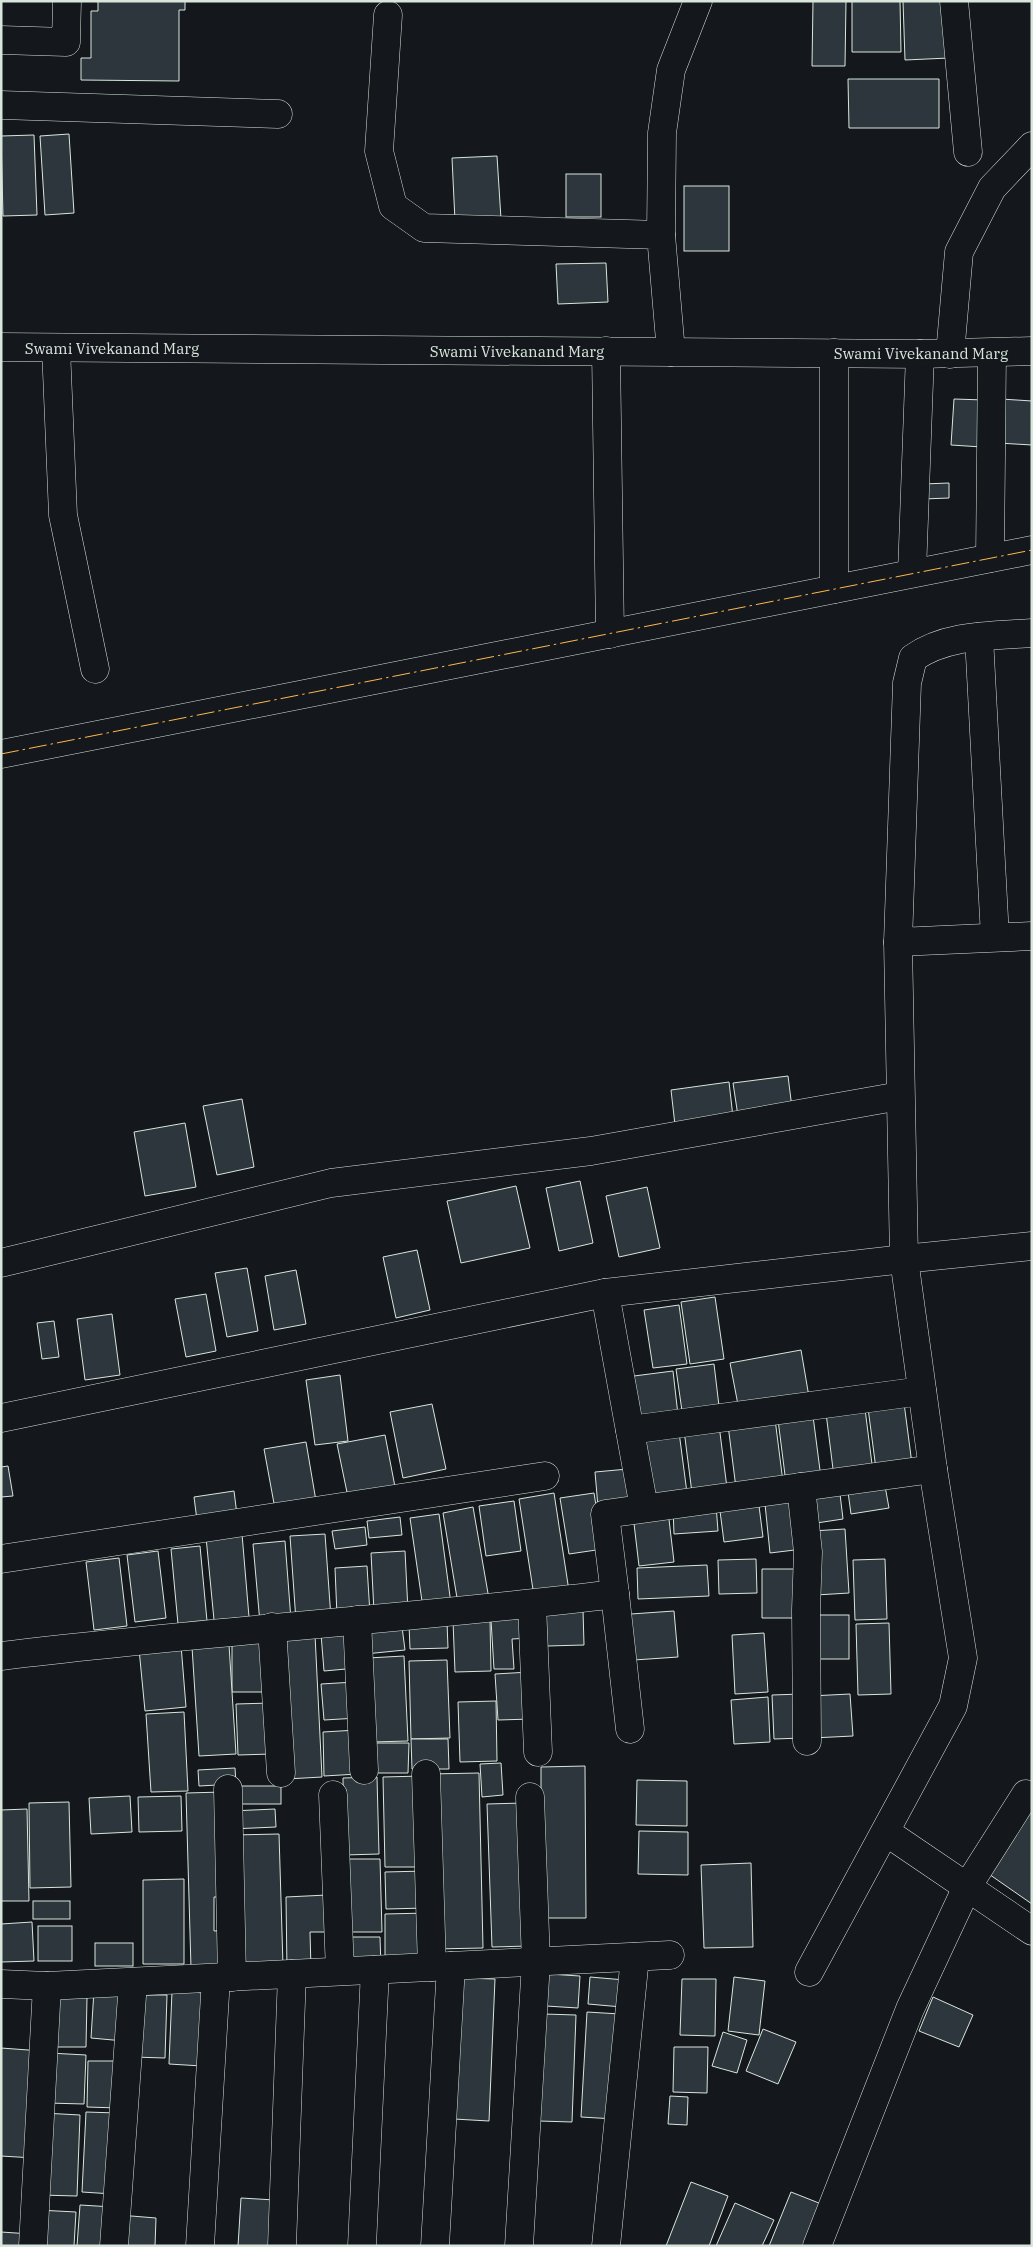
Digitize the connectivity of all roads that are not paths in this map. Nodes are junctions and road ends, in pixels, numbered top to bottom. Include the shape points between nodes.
1 (67, 1) edge
2 (698, 1) edge
3 (954, 1) edge
4 (388, 15) dead end
5 (1, 40) edge
6 (1, 105) edge
7 (278, 114) dead end
8 (1032, 146) edge
9 (968, 152) dead end
10 (661, 235) junction
11 (1, 347) edge
12 (56, 348) junction
13 (1032, 351) edge
14 (606, 352) junction
15 (672, 352) junction
16 (834, 353) junction
17 (992, 353) junction
18 (920, 354) junction
19 (950, 354) junction
20 (1032, 550) edge
21 (990, 558) junction
22 (912, 573) junction
23 (834, 589) junction
24 (610, 634) junction
25 (1032, 634) edge
26 (979, 637) junction
27 (95, 669) dead end
28 (1, 754) edge
29 (1032, 936) edge
30 (995, 937) junction
31 (898, 942) junction
32 (900, 1096) junction
33 (1032, 1246) edge
34 (904, 1259) junction
35 (1, 1263) edge
36 (605, 1293) junction
37 (922, 1392) junction
38 (1, 1418) edge
39 (630, 1430) junction
40 (933, 1469) junction
41 (545, 1476) dead end
42 (801, 1487) junction
43 (644, 1508) junction
44 (1, 1559) edge
45 (615, 1594) junction
46 (532, 1604) junction
47 (357, 1620) junction
48 (272, 1627) junction
49 (1, 1656) edge
50 (630, 1729) dead end
51 (807, 1741) dead end
52 (538, 1752) dead end
53 (364, 1770) dead end
54 (281, 1773) dead end
55 (426, 1774) dead end
56 (228, 1789) dead end
57 (1026, 1794) dead end
58 (334, 1795) dead end
59 (530, 1797) dead end
60 (886, 1832) junction
61 (967, 1887) junction
62 (1032, 1931) edge
63 (670, 1955) dead end
64 (635, 1957) junction
65 (536, 1962) junction
66 (442, 1966) junction
67 (375, 1970) junction
68 (340, 1972) junction
69 (809, 1972) dead end
70 (292, 1974) junction
71 (224, 1977) junction
72 (133, 1982) junction
73 (1, 1984) edge
74 (47, 1986) junction
75 (33, 2246) edge
76 (114, 2246) edge
77 (200, 2246) edge
78 (282, 2246) edge
79 (362, 2246) edge
80 (435, 2246) edge
81 (519, 2246) edge
82 (606, 2246) edge
83 (817, 2246) edge

1 - 5 street via 66,42
2 - 10 street via 671,70 662,133
3 - 9 street
4 - 10 street via 379,151 393,206 424,228
6 - 7 street
8 - 19 street via 992,188 960,252
10 - 15 street
11 - 12 street, Swami Vivekanand Marg
12 - 14 street, Swami Vivekanand Marg
12 - 27 street via 63,515
13 - 17 street, Swami Vivekanand Marg
14 - 15 street, Swami Vivekanand Marg
14 - 24 street
15 - 16 street, Swami Vivekanand Marg
16 - 18 street, Swami Vivekanand Marg
16 - 23 street
17 - 19 street, Swami Vivekanand Marg
17 - 21 street
18 - 19 street, Swami Vivekanand Marg
18 - 22 street
20 - 21 street
21 - 22 street
22 - 23 street
23 - 24 street
24 - 28 street
25 - 26 street
26 - 30 street
26 - 31 street via 963,638 926,649 913,658 907,683
29 - 30 street
30 - 31 street
31 - 32 street
32 - 34 street
32 - 35 street via 591,1151 331,1183
33 - 34 street
34 - 36 street
34 - 37 street
36 - 38 street
36 - 39 street
37 - 39 street
37 - 40 street
39 - 43 street
40 - 42 street
40 - 60 street via 963,1658 953,1706
41 - 44 street
42 - 43 street
42 - 51 street via 808,1552
43 - 45 street via 605,1514
45 - 46 street
45 - 50 street
46 - 47 street
46 - 52 street
47 - 48 street
47 - 53 street
48 - 49 street
48 - 54 street
55 - 66 street
56 - 71 street
57 - 61 street
58 - 68 street
59 - 65 street
60 - 61 street
60 - 69 street
61 - 62 street
61 - 83 street via 910,2009
63 - 64 street
64 - 65 street
64 - 82 street
65 - 66 street
65 - 81 street
66 - 67 street
66 - 80 street
67 - 68 street
67 - 79 street
68 - 70 street
70 - 71 street
70 - 78 street
71 - 72 street
71 - 77 street
72 - 74 street
72 - 76 street
73 - 74 street
74 - 75 street

